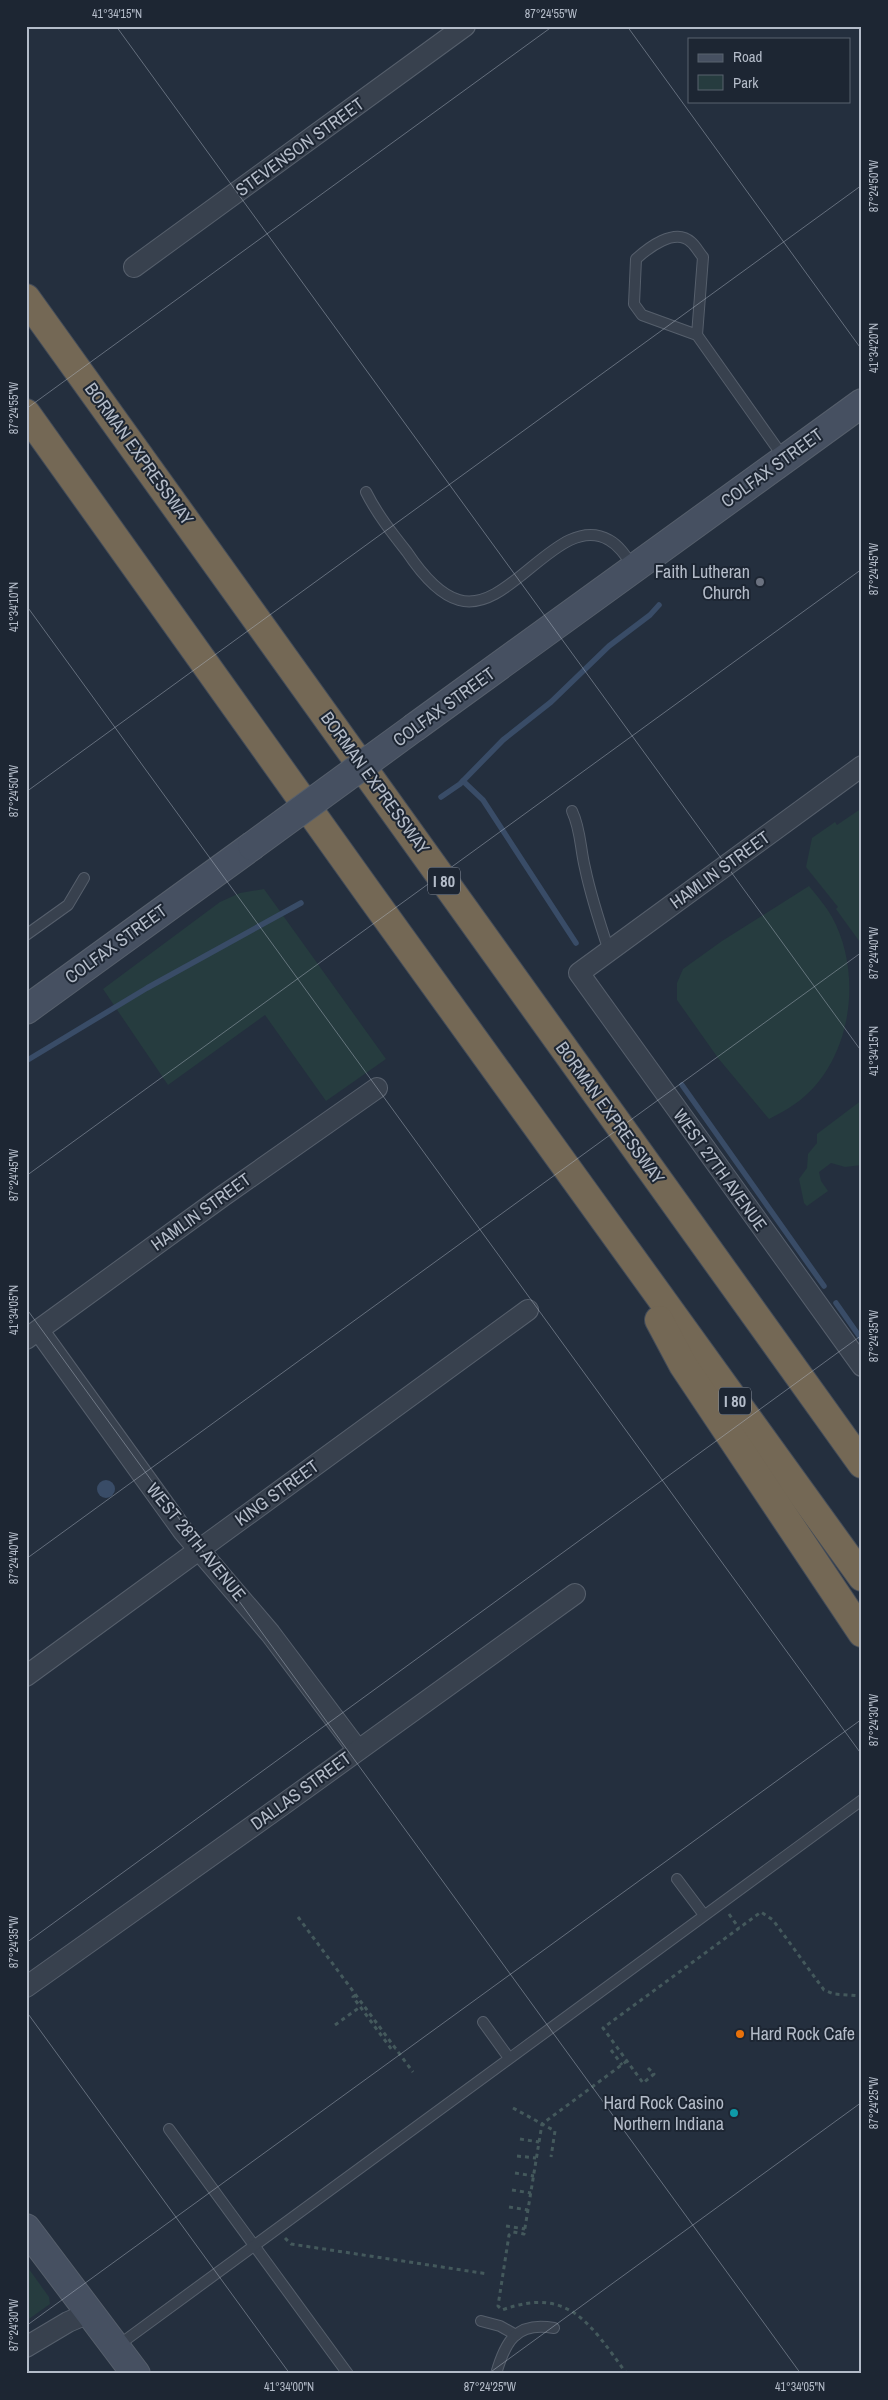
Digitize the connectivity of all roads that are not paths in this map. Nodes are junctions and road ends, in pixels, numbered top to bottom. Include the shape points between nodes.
1 (465, 26) edge
2 (134, 267) dead end
3 (26, 298) edge
4 (697, 334) junction
5 (860, 407) edge
6 (26, 413) edge
7 (784, 459) junction
8 (366, 492) dead end
9 (635, 568) junction
10 (862, 766) edge
11 (572, 812) dead end
12 (84, 878) dead end
13 (26, 935) edge
14 (609, 951) junction
15 (579, 973) joint
16 (26, 1010) edge
17 (377, 1088) dead end
18 (607, 1224) junction
19 (528, 1310) dead end
20 (32, 1335) edge
21 (862, 1366) edge
22 (862, 1464) edge
23 (199, 1551) junction
24 (862, 1577) edge
25 (575, 1594) dead end
26 (862, 1633) edge
27 (26, 1676) edge
28 (358, 1750) junction
29 (862, 1800) edge
30 (677, 1879) dead end
31 (704, 1915) junction
32 (26, 1987) edge
33 (483, 2022) dead end
34 (509, 2058) junction
35 (169, 2129) dead end
36 (26, 2228) edge
37 (254, 2245) junction
38 (89, 2312) junction
39 (481, 2321) dead end
40 (554, 2328) dead end
41 (516, 2335) junction
42 (26, 2347) edge
43 (115, 2347) junction
44 (136, 2374) edge
45 (348, 2374) edge
46 (496, 2374) edge

1 - 2 street, STEVENSON STREET
3 - 22 highway, BORMAN EXPRESSWAY / I 80
4 - 4 lane via 703,258 691,241 684,237 673,238 646,250 636,259 634,304 642,316
4 - 7 lane
5 - 7 street, COLFAX STREET
6 - 18 highway, I 80
7 - 9 street, COLFAX STREET
8 - 9 lane via 422,573 458,600 488,597 561,546 589,534 610,540
9 - 16 street, COLFAX STREET, bridge
10 - 14 street, HAMLIN STREET
11 - 14 lane via 578,825 590,894
12 - 13 lane via 68,905
14 - 15 street, HAMLIN STREET
15 - 21 street, WEST 27TH AVENUE
17 - 20 street, HAMLIN STREET
18 - 24 highway, I 80
18 - 26 highway via 683,1365
19 - 23 street, KING STREET
20 - 23 street, WEST 28TH AVENUE
23 - 27 street, KING STREET
23 - 28 street, WEST 28TH AVENUE via 270,1633
25 - 28 street, DALLAS STREET
28 - 32 street, DALLAS STREET
29 - 31 lane
30 - 31 lane
31 - 34 lane
33 - 34 lane
34 - 37 lane
35 - 37 lane
36 - 38 street
37 - 43 lane
37 - 45 lane
38 - 42 street
38 - 43 street
39 - 41 lane
40 - 41 lane via 536,2327
41 - 46 lane via 505,2347
43 - 44 street

